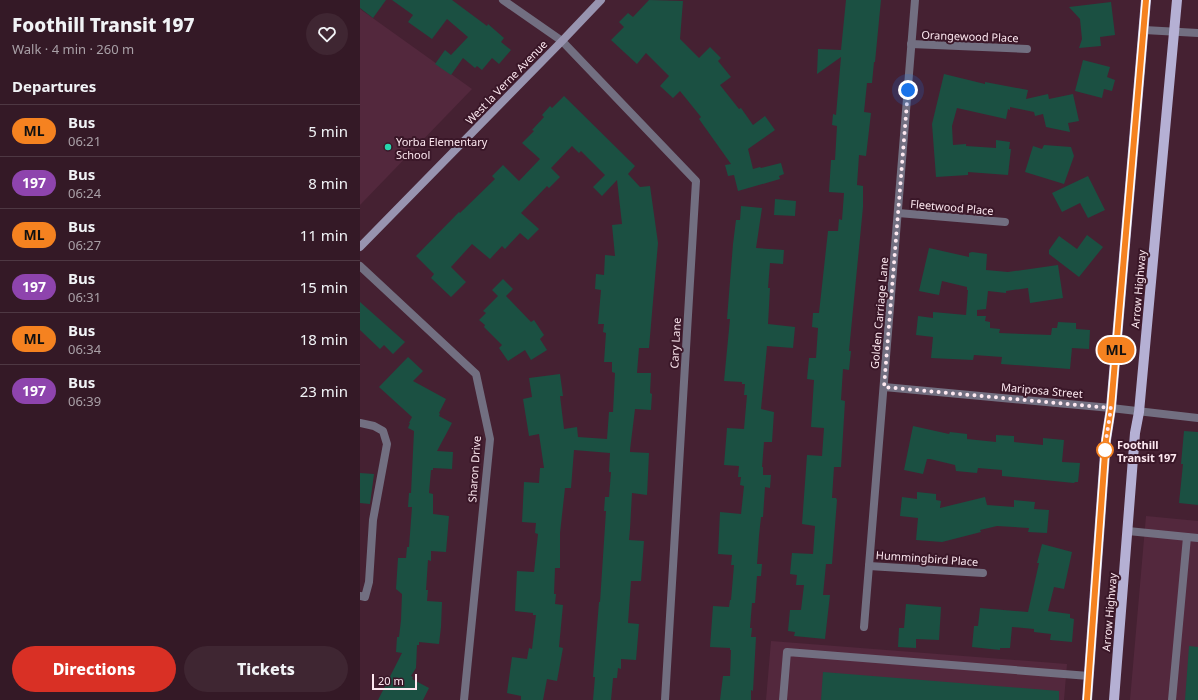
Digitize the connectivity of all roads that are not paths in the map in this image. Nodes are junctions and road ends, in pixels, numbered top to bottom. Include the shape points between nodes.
1 (502, 0) edge
2 (600, 0) edge
3 (915, 0) edge
4 (1146, 0) edge
5 (1177, 0) edge
6 (1144, 30) junction
7 (1175, 31) junction
8 (1198, 33) edge
9 (562, 42) junction
10 (911, 44) junction
11 (1027, 49) dead end
12 (898, 213) junction
13 (1005, 222) dead end
14 (360, 248) edge
15 (360, 266) edge
16 (884, 387) junction
17 (1111, 408) junction
18 (1139, 412) junction
19 (1198, 418) edge
20 (360, 423) edge
21 (1128, 531) junction
22 (1187, 537) junction
23 (1198, 538) edge
24 (869, 566) junction
25 (983, 573) dead end
26 (360, 596) edge
27 (864, 627) dead end
28 (1089, 676) junction
29 (464, 700) edge
30 (665, 700) edge
31 (783, 700) edge
32 (1087, 700) edge
33 (1114, 700) edge
34 (1172, 700) edge

1 - 9 street, Cary Lane
2 - 9 main road, West la Verne Avenue
3 - 10 street, Golden Carriage Lane
4 - 6 main road, Arrow Highway
5 - 7 main road, Arrow Highway
6 - 7 street
6 - 17 main road, Arrow Highway
7 - 8 street
7 - 18 main road, Arrow Highway
9 - 14 main road, West la Verne Avenue
9 - 30 street, Cary Lane via 696,181
10 - 11 street, Orangewood Place
10 - 12 street, Golden Carriage Lane
12 - 13 street, Fleetwood Place
12 - 16 street, Golden Carriage Lane
15 - 29 street, Sharon Drive via 476,374 490,439
16 - 17 street, Mariposa Street
16 - 24 street, Golden Carriage Lane
17 - 18 street, Mariposa Street
17 - 28 main road, Arrow Highway via 1106,440
18 - 19 street, Mariposa Street
18 - 21 main road, Arrow Highway via 1135,433
20 - 26 street via 384,431 387,444 372,520 369,582 365,596
21 - 22 street
21 - 33 main road, Arrow Highway
22 - 23 street
22 - 34 street
24 - 25 street, Hummingbird Place
24 - 27 street, Golden Carriage Lane
28 - 31 street via 787,652
28 - 32 main road, Arrow Highway

